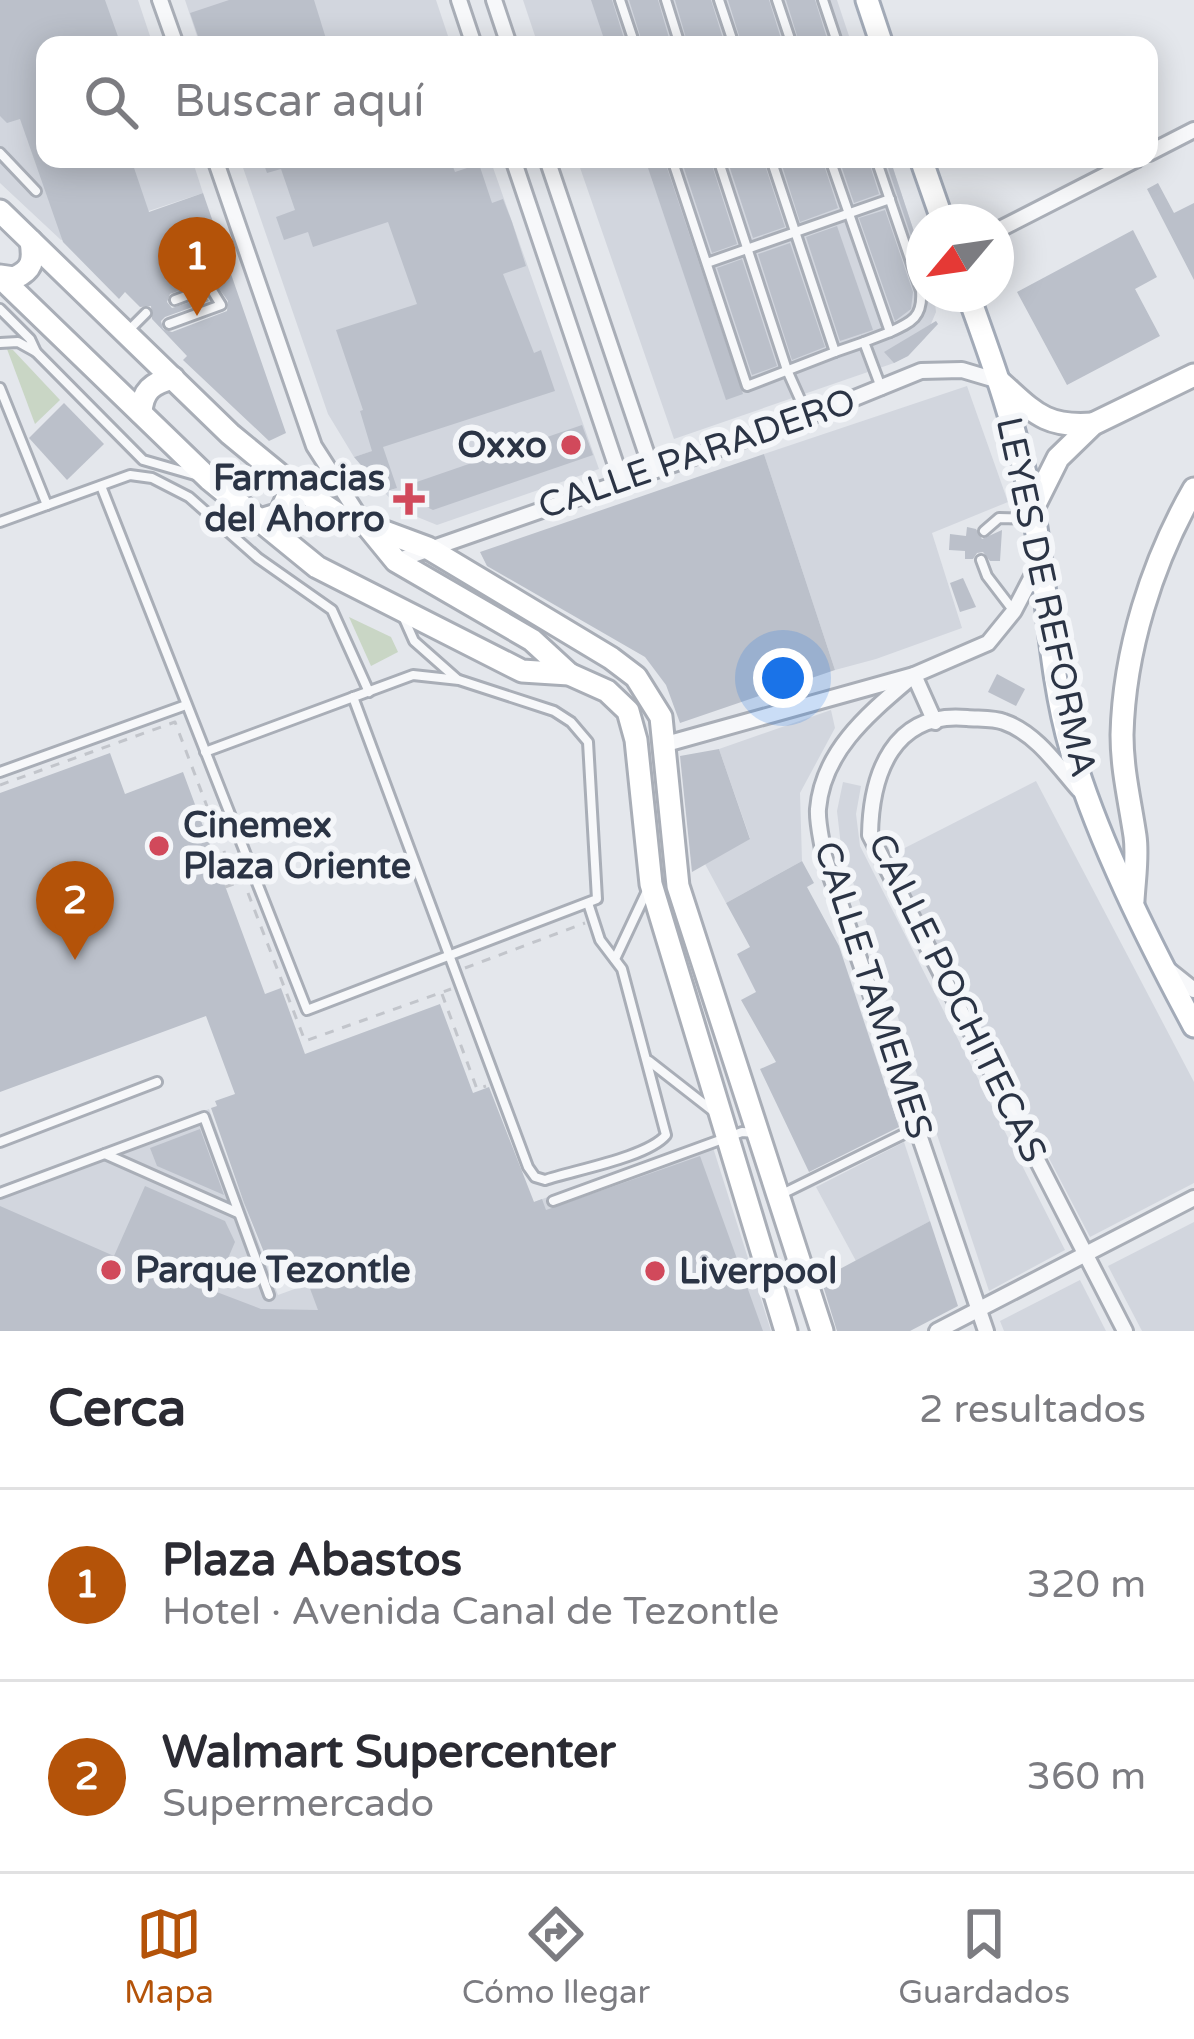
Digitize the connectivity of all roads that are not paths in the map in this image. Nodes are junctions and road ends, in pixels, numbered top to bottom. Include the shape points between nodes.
1 (160, 0) edge
2 (459, 0) edge
3 (494, 0) edge
4 (620, 0) edge
5 (665, 0) edge
6 (719, 0) edge
7 (777, 0) edge
8 (823, 0) edge
9 (867, 0) edge
10 (173, 36) edge
11 (472, 36) edge
12 (506, 36) edge
13 (632, 36) edge
14 (677, 36) edge
15 (731, 36) edge
16 (789, 36) edge
17 (835, 36) edge
18 (879, 36) edge
19 (1194, 130) edge
20 (1158, 148) edge
21 (0, 153) edge
22 (218, 168) edge
23 (516, 168) edge
24 (550, 168) edge
25 (675, 168) edge
26 (721, 168) edge
27 (774, 168) edge
28 (833, 168) edge
29 (879, 168) edge
30 (924, 168) edge
31 (1119, 168) edge
32 (37, 191) dead end
33 (890, 199) junction
34 (937, 204) edge
35 (0, 211) edge
36 (847, 212) junction
37 (1014, 222) edge
38 (795, 232) junction
39 (31, 241) junction
40 (748, 249) junction
41 (706, 263) junction
42 (0, 276) edge
43 (175, 300) dead end
44 (0, 309) edge
45 (974, 312) edge
46 (146, 313) dead end
47 (169, 324) dead end
48 (890, 332) junction
49 (126, 333) junction
50 (864, 341) junction
51 (0, 344) edge
52 (36, 352) junction
53 (835, 352) junction
54 (788, 370) junction
55 (1194, 375) edge
56 (173, 378) junction
57 (999, 381) junction
58 (0, 388) edge
59 (882, 390) junction
60 (141, 413) junction
61 (808, 417) junction
62 (1093, 424) junction
63 (652, 470) junction
64 (209, 479) junction
65 (621, 480) junction
66 (286, 481) junction
67 (101, 486) junction
68 (1194, 489) edge
69 (47, 505) junction
70 (1034, 513) junction
71 (257, 520) junction
72 (0, 522) edge
73 (368, 528) junction
74 (984, 531) dead end
75 (428, 548) junction
76 (981, 560) dead end
77 (396, 561) junction
78 (1039, 563) junction
79 (1014, 611) junction
80 (402, 613) junction
81 (568, 674) junction
82 (914, 675) junction
83 (459, 680) junction
84 (368, 692) junction
85 (353, 697) junction
86 (186, 705) junction
87 (935, 722) junction
88 (666, 744) junction
89 (205, 752) junction
90 (0, 772) edge
91 (1090, 803) junction
92 (650, 884) junction
93 (1133, 901) junction
94 (588, 903) junction
95 (452, 955) junction
96 (615, 959) junction
97 (1160, 963) junction
98 (1194, 990) edge
99 (1194, 1026) edge
100 (647, 1060) junction
101 (157, 1082) dead end
102 (733, 1116) junction
103 (916, 1128) junction
104 (758, 1135) junction
105 (0, 1142) edge
106 (105, 1154) junction
107 (0, 1193) edge
108 (778, 1196) junction
109 (1194, 1198) edge
110 (554, 1201) dead end
111 (240, 1214) junction
112 (1085, 1254) junction
113 (269, 1294) dead end
114 (978, 1310) junction
115 (787, 1331) edge
116 (822, 1331) edge
117 (937, 1331) edge
118 (986, 1331) edge
119 (1125, 1331) edge

1 - 10 street
2 - 11 street
3 - 12 street
4 - 13 lane
5 - 14 lane
6 - 15 lane
7 - 16 lane
8 - 17 lane
9 - 18 main road
19 - 20 street
21 - 32 lane
22 - 73 street via 314,446
23 - 65 street
24 - 63 street
25 - 41 lane
26 - 40 lane
27 - 38 lane
28 - 36 lane
29 - 33 lane
30 - 34 main road
31 - 37 street
33 - 36 lane
33 - 48 lane via 922,307 915,321
35 - 39 main road
36 - 38 lane
36 - 48 lane
38 - 40 lane
38 - 53 lane
39 - 42 main road via 30,267
39 - 49 main road
40 - 41 lane
40 - 54 lane
41 - 54 lane via 747,386
42 - 60 main road
43 - 47 lane via 210,287 220,305
44 - 52 lane
45 - 57 main road, LEYES DE REFORMA
46 - 49 lane
48 - 50 lane
49 - 56 main road
50 - 53 lane
50 - 59 lane
51 - 52 lane
52 - 64 lane via 143,460
53 - 54 lane
54 - 61 lane
55 - 62 main road
56 - 60 main road via 149,388
56 - 66 main road
57 - 59 street, CALLE PARADERO via 962,370 921,371
57 - 62 main road via 1050,421
57 - 70 main road, LEYES DE REFORMA
58 - 69 lane
59 - 61 street, CALLE PARADERO
60 - 64 main road
61 - 63 street, CALLE PARADERO
62 - 70 main road via 1058,458
63 - 65 street, CALLE PARADERO
64 - 71 main road
65 - 75 street, CALLE PARADERO
66 - 71 main road via 280,514
66 - 73 main road
67 - 69 lane
67 - 84 lane via 130,475 189,497 332,610
67 - 86 lane
68 - 93 main road via 1158,561 1130,673 1122,734 1136,841
69 - 72 lane
70 - 74 lane via 999,518
70 - 78 main road, LEYES DE REFORMA
71 - 80 main road via 316,567
73 - 75 main road
73 - 77 main road
75 - 77 street, CALLE PARADERO
75 - 88 main road via 636,677 661,717
76 - 79 lane
77 - 81 main road via 532,640
78 - 79 street
78 - 91 main road, LEYES DE REFORMA via 1070,746
79 - 82 street via 988,643
80 - 81 main road via 522,671
80 - 83 lane via 414,641
81 - 92 main road via 619,699 634,726
82 - 87 street
82 - 88 street
82 - 103 street, CALLE TAMEMES via 858,723 830,767 818,810 824,856
83 - 84 lane via 413,675
83 - 94 lane via 554,711 588,742 597,899
84 - 85 lane
85 - 89 lane
85 - 95 lane
86 - 89 lane
86 - 90 lane
87 - 91 street via 1004,722 1037,742
87 - 112 street, CALLE POCHITECAS via 915,727 889,751 871,793 870,835
88 - 102 main road via 678,886
89 - 95 lane via 307,1010
91 - 93 main road, LEYES DE REFORMA
92 - 96 lane
92 - 102 main road
93 - 97 main road, LEYES DE REFORMA
94 - 95 lane
94 - 96 lane
95 - 100 lane via 535,1177 657,1146 665,1120
96 - 100 lane
97 - 98 street
97 - 99 main road, LEYES DE REFORMA
100 - 102 lane
101 - 105 lane
102 - 104 main road
102 - 104 lane
102 - 110 lane
102 - 115 main road
103 - 108 lane
103 - 114 street, CALLE TAMEMES
104 - 108 main road
106 - 107 lane
106 - 111 lane
106 - 111 lane via 205,1118
108 - 116 main road
109 - 112 street
111 - 113 lane
112 - 114 street
112 - 119 street, CALLE POCHITECAS
114 - 117 street
114 - 118 street, CALLE TAMEMES

